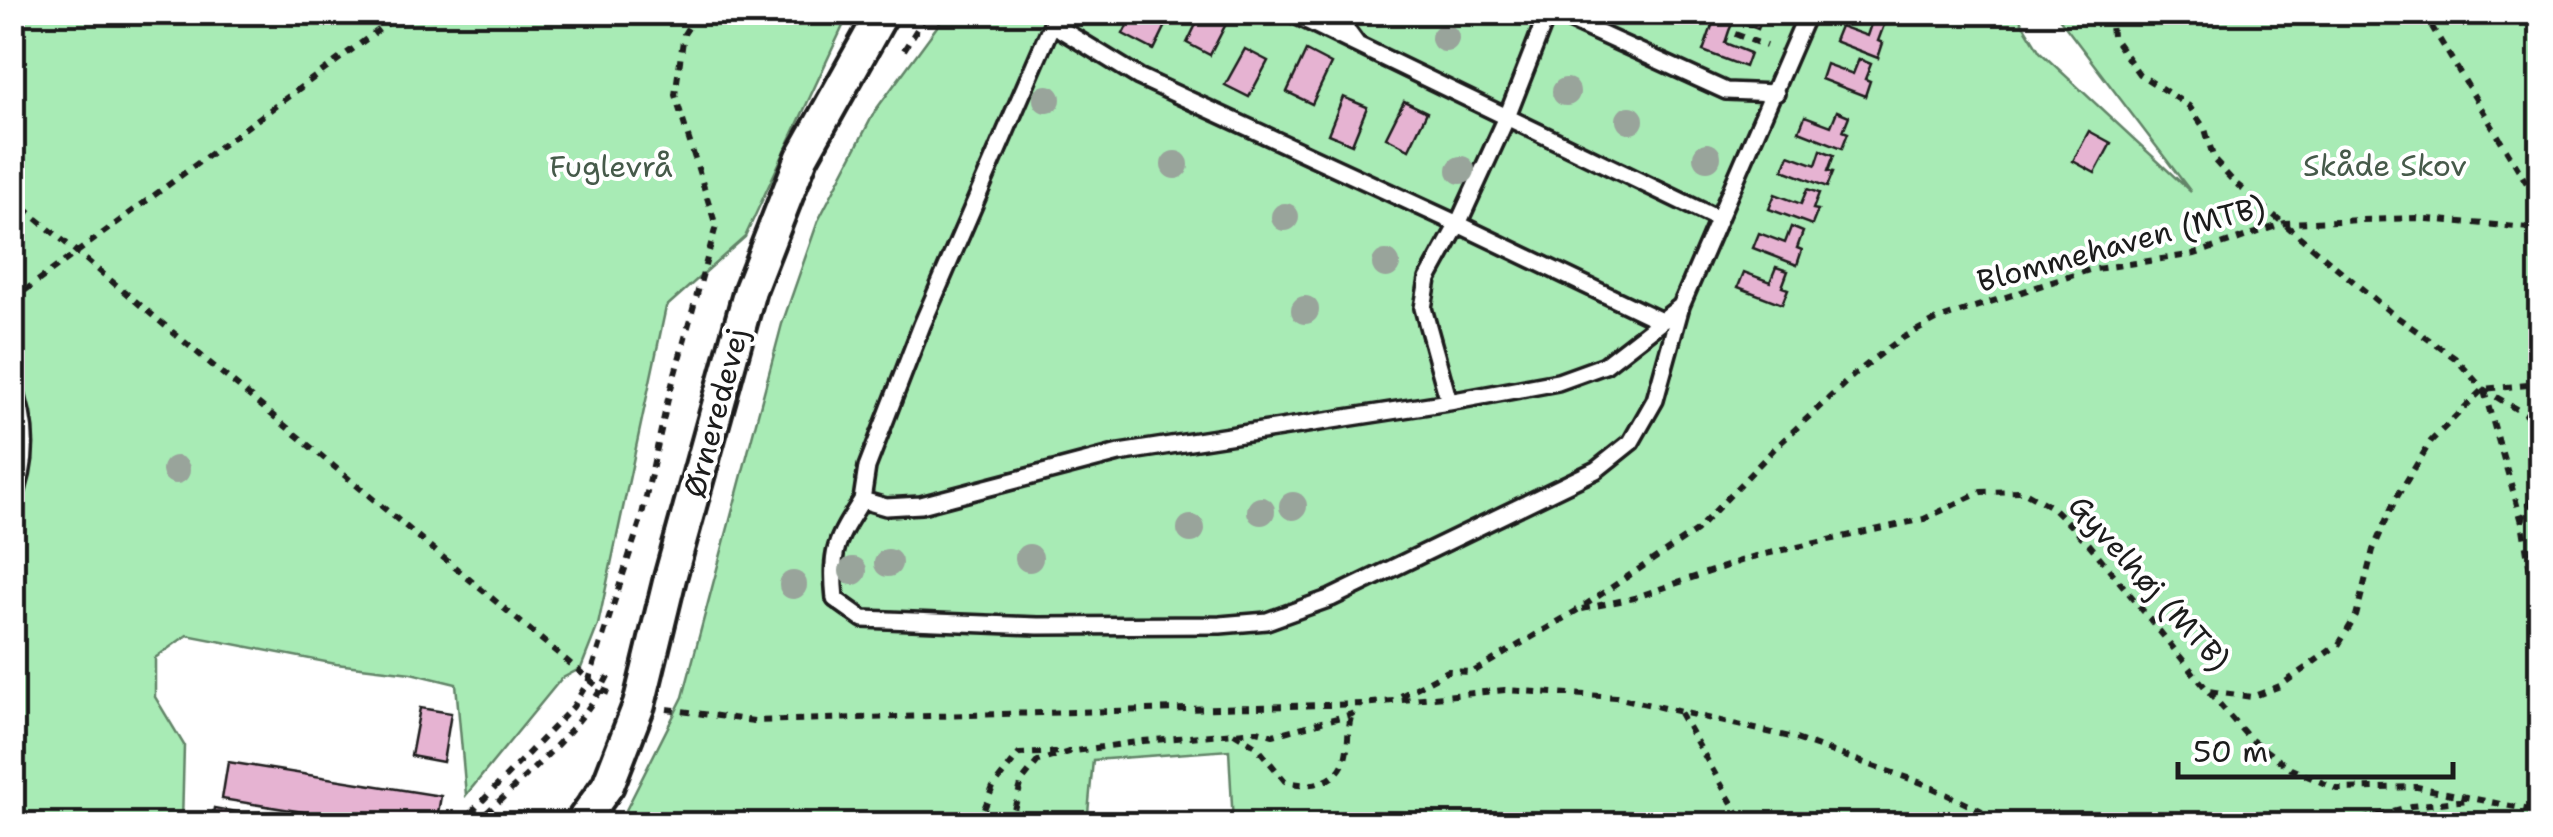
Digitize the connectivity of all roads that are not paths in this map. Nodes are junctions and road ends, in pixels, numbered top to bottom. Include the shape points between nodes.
1 (882, 12) edge
2 (1289, 12) edge
3 (1339, 12) edge
4 (1550, 12) edge
5 (1808, 12) edge
6 (1056, 18) edge
7 (1357, 44) junction
8 (1776, 94) junction
9 (1507, 117) junction
10 (1718, 218) junction
11 (1458, 224) junction
12 (1681, 306) junction
13 (1659, 320) junction
14 (12, 383) edge
15 (1449, 402) junction
16 (862, 500) junction
17 (12, 504) edge
18 (580, 824) edge

1 - 18 street, Ørneredevej via 802,157 750,290 639,706 608,784
2 - 7 lane
3 - 7 lane
4 - 8 lane via 1726,92
4 - 9 lane
5 - 8 lane
6 - 11 lane via 1139,77
6 - 16 lane via 922,325 867,468
7 - 9 lane
8 - 10 lane
9 - 10 lane
9 - 11 lane
10 - 12 lane
11 - 13 lane
11 - 15 lane via 1428,279 1424,308
12 - 13 lane
12 - 16 lane via 1655,400 1630,442 1596,470 1331,598 1268,620 1038,626 863,618 834,599 832,573 834,546
13 - 15 lane via 1605,365 1558,382
14 - 17 lane via 24,412 26,453
15 - 16 lane via 1119,453 921,505

